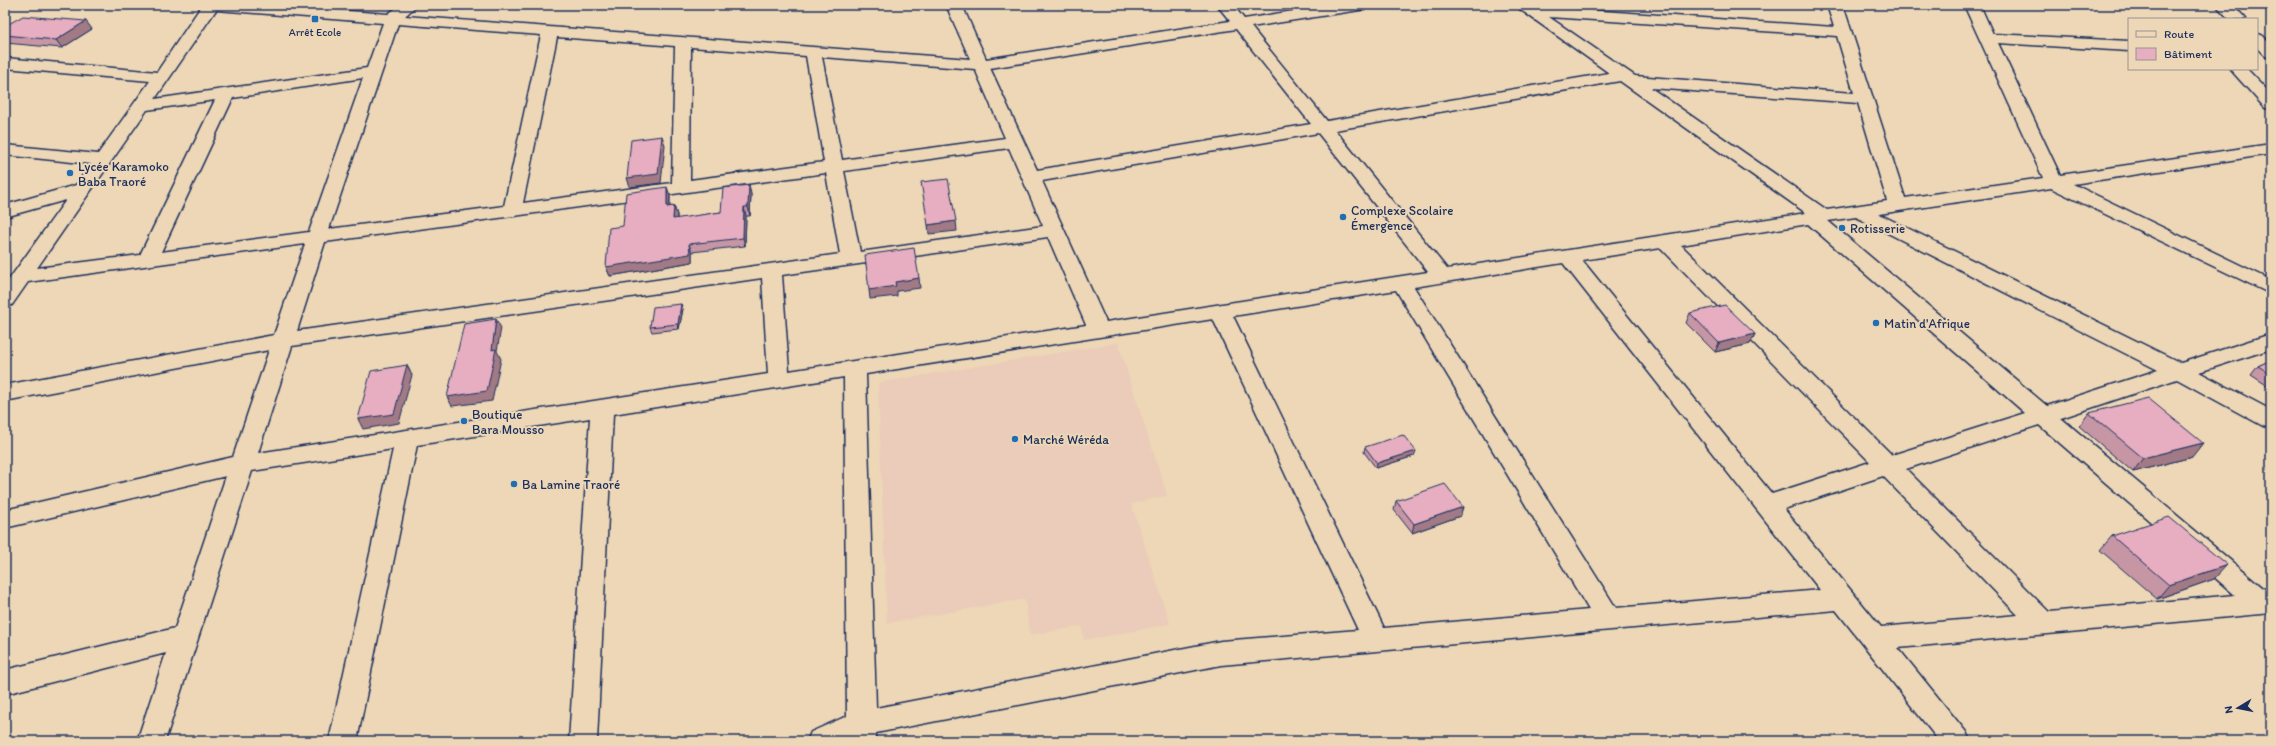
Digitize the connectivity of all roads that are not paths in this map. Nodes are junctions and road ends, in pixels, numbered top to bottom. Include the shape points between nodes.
1 (211, 5) edge
2 (409, 5) edge
3 (954, 5) edge
4 (1225, 5) edge
5 (1360, 5) edge
6 (1835, 5) edge
7 (1972, 5) edge
8 (2224, 5) edge
9 (1526, 8) edge
10 (2237, 18) edge
11 (392, 20) junction
12 (1240, 24) junction
13 (550, 32) junction
14 (1844, 32) junction
15 (1988, 38) junction
16 (2258, 40) edge
17 (683, 42) junction
18 (2128, 46) edge
19 (813, 52) junction
20 (2258, 53) edge
21 (2271, 54) edge
22 (5, 63) edge
23 (981, 65) junction
24 (2239, 70) edge
25 (373, 72) junction
26 (161, 77) junction
27 (1626, 78) junction
28 (227, 94) junction
29 (1865, 99) junction
30 (2271, 104) edge
31 (141, 106) junction
32 (1323, 127) junction
33 (1015, 142) junction
34 (2271, 149) edge
35 (5, 150) edge
36 (103, 160) junction
37 (834, 167) junction
38 (1031, 177) junction
39 (2054, 182) junction
40 (681, 188) junction
41 (83, 189) junction
42 (1898, 205) junction
43 (5, 211) edge
44 (512, 211) junction
45 (1859, 211) junction
46 (1818, 217) junction
47 (1055, 230) junction
48 (317, 237) junction
49 (1666, 241) junction
50 (1568, 256) junction
51 (851, 259) junction
52 (147, 260) junction
53 (772, 270) junction
54 (1442, 276) junction
55 (21, 278) junction
56 (1401, 282) junction
57 (2271, 288) edge
58 (5, 300) edge
59 (1220, 311) junction
60 (1099, 330) junction
61 (283, 340) junction
62 (2271, 341) edge
63 (855, 368) junction
64 (2179, 371) junction
65 (780, 380) junction
66 (5, 393) edge
67 (602, 407) junction
68 (2043, 416) junction
69 (2271, 420) edge
70 (407, 438) junction
71 (242, 464) junction
72 (1887, 466) junction
73 (1767, 505) junction
74 (5, 519) edge
75 (1843, 600) junction
76 (2267, 602) edge
77 (1610, 619) junction
78 (2043, 623) junction
79 (185, 637) junction
80 (1874, 639) junction
81 (1376, 640) junction
82 (5, 682) edge
83 (861, 733) edge
84 (151, 741) edge
85 (343, 741) edge
86 (583, 741) edge
87 (821, 741) edge
88 (1956, 741) edge

1 - 11 street
1 - 26 street
2 - 11 street
3 - 23 street
4 - 12 street
5 - 12 street
6 - 14 street
7 - 15 street
8 - 10 street
9 - 14 street
9 - 27 street
11 - 13 street
11 - 25 street
12 - 23 street
12 - 32 street
13 - 17 street
13 - 44 street
14 - 29 street
15 - 18 street
15 - 39 street
16 - 21 street
17 - 19 street
17 - 40 street
19 - 23 street
19 - 37 street
20 - 21 street
22 - 26 street
23 - 33 street
24 - 30 street
25 - 28 street
25 - 48 street
26 - 31 street
27 - 29 street
27 - 32 street
27 - 46 street
28 - 31 street
28 - 52 street
29 - 42 street
31 - 36 street
32 - 38 street
32 - 54 street
33 - 37 street
33 - 38 street
34 - 39 street
35 - 36 street
36 - 41 street
37 - 40 street
37 - 51 street
38 - 47 street
39 - 42 street
39 - 57 street
40 - 44 street
41 - 43 street
41 - 55 street
42 - 45 street
44 - 48 street
45 - 46 street
45 - 64 street
46 - 49 street
46 - 68 street
47 - 51 street
47 - 60 street
48 - 52 street
48 - 61 street
49 - 50 street
49 - 72 street
50 - 54 street
50 - 73 street
51 - 53 street
52 - 55 street
53 - 61 street
53 - 65 street
54 - 56 street
55 - 58 street
56 - 59 street
56 - 77 street
59 - 60 street
59 - 81 street
60 - 63 street
61 - 66 street
61 - 71 street
62 - 64 street
63 - 65 street
63 - 83 street
64 - 68 street
64 - 69 street
65 - 67 street
67 - 70 street
67 - 86 street
68 - 72 street
68 - 76 street
70 - 71 street
70 - 85 street
71 - 74 street
71 - 79 street
72 - 73 street
72 - 78 street
73 - 75 street
75 - 77 street
75 - 80 street
76 - 78 street
77 - 81 street
78 - 80 street
79 - 82 street
79 - 84 street
80 - 88 street
81 - 83 street via 1221,653
83 - 87 street

